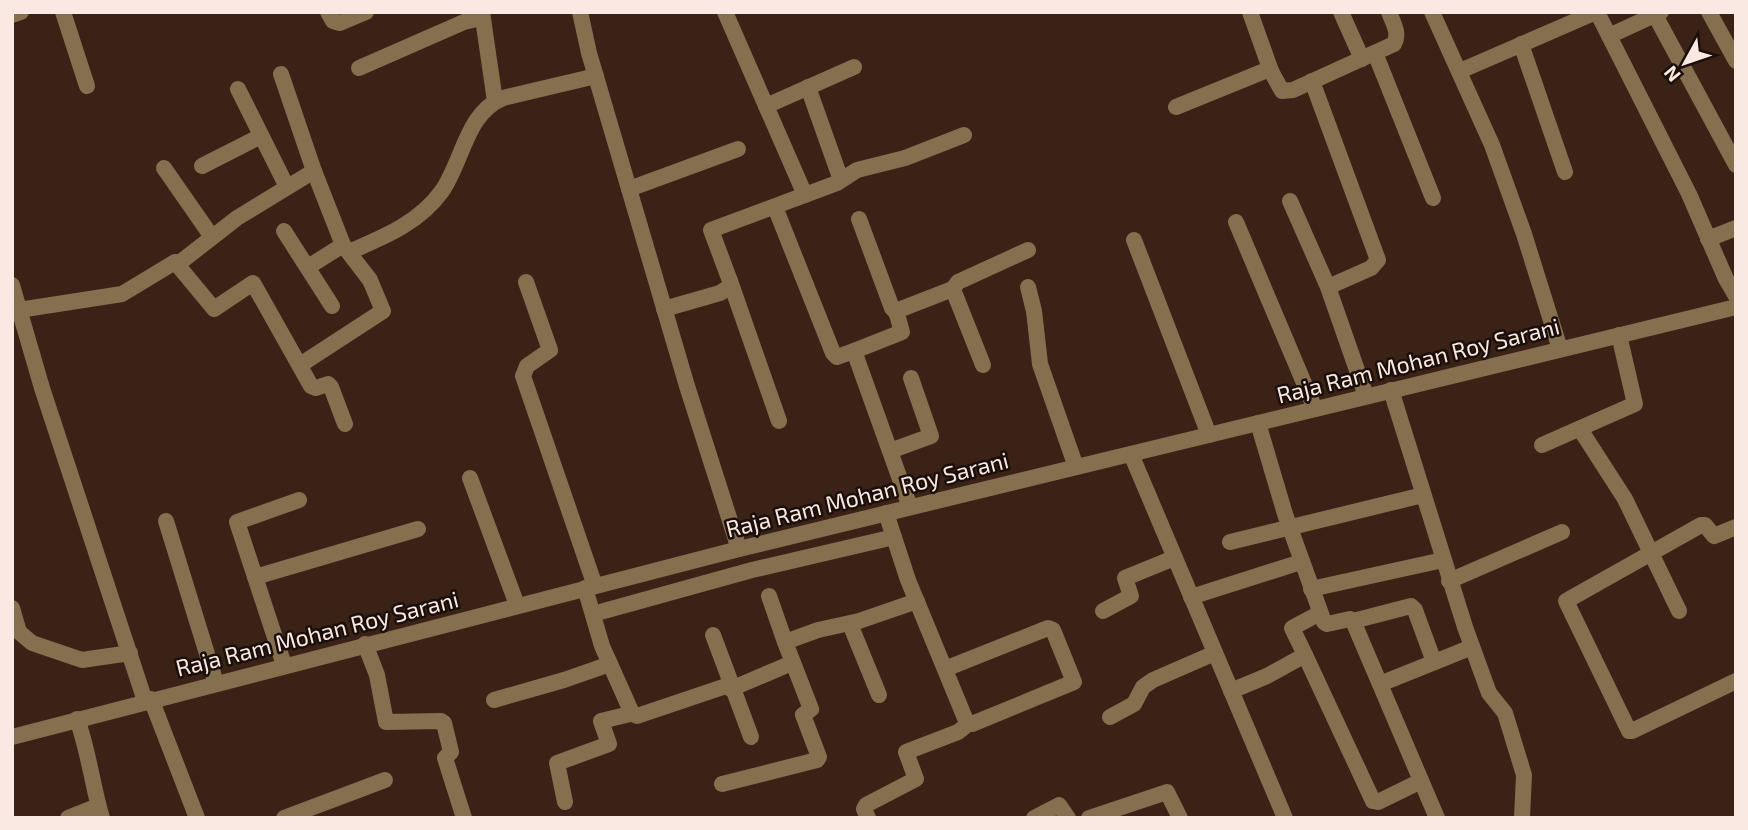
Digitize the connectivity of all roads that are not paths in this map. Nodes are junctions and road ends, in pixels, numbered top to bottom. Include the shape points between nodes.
1 (21, 12) edge
2 (63, 12) edge
3 (328, 12) edge
4 (366, 12) edge
5 (580, 12) edge
6 (725, 12) edge
7 (1250, 12) edge
8 (1341, 12) edge
9 (1389, 12) edge
10 (1432, 12) edge
11 (1597, 12) edge
12 (1709, 12) edge
13 (1658, 13) edge
14 (12, 15) edge
15 (481, 15) edge
16 (1609, 36) junction
17 (1521, 44) junction
18 (1368, 56) junction
19 (1736, 61) edge
20 (854, 67) dead end
21 (359, 68) dead end
22 (1271, 71) junction
23 (1460, 71) junction
24 (281, 74) dead end
25 (596, 76) junction
26 (1312, 81) junction
27 (87, 86) dead end
28 (808, 88) junction
29 (238, 89) dead end
30 (495, 101) junction
31 (766, 106) junction
32 (1176, 107) dead end
33 (964, 135) dead end
34 (261, 136) junction
35 (738, 149) dead end
36 (1736, 165) edge
37 (202, 166) dead end
38 (164, 168) dead end
39 (314, 171) junction
40 (1564, 173) dead end
41 (841, 180) junction
42 (287, 187) junction
43 (629, 189) junction
44 (805, 195) junction
45 (1433, 198) dead end
46 (1290, 201) dead end
47 (775, 207) junction
48 (859, 219) dead end
49 (1236, 222) dead end
50 (1736, 228) edge
51 (284, 231) dead end
52 (212, 237) junction
53 (1709, 239) junction
54 (1134, 240) dead end
55 (346, 248) junction
56 (1028, 250) dead end
57 (178, 264) junction
58 (308, 267) junction
59 (730, 281) junction
60 (526, 282) dead end
61 (12, 285) edge
62 (1028, 287) dead end
63 (1328, 287) junction
64 (952, 290) junction
65 (1736, 296) edge
66 (332, 306) dead end
67 (1736, 307) edge
68 (664, 309) junction
69 (19, 310) junction
70 (896, 312) junction
71 (1619, 335) junction
72 (1560, 349) junction
73 (854, 351) junction
74 (300, 365) junction
75 (983, 365) dead end
76 (911, 378) dead end
77 (1391, 390) junction
78 (1366, 396) junction
79 (1315, 409) junction
80 (779, 421) dead end
81 (1258, 423) junction
82 (345, 424) dead end
83 (1580, 429) junction
84 (1209, 435) junction
85 (1542, 445) dead end
86 (890, 451) junction
87 (1131, 454) junction
88 (1076, 467) junction
89 (470, 478) dead end
90 (1423, 495) junction
91 (299, 500) dead end
92 (910, 507) junction
93 (886, 513) junction
94 (166, 521) dead end
95 (1289, 527) junction
96 (1736, 527) edge
97 (418, 529) dead end
98 (1562, 532) dead end
99 (894, 537) junction
100 (1230, 541) dead end
101 (739, 549) junction
102 (1651, 555) junction
103 (1174, 558) junction
104 (1443, 560) junction
105 (1301, 562) junction
106 (255, 577) junction
107 (1449, 581) junction
108 (590, 587) junction
109 (1311, 589) junction
110 (769, 596) dead end
111 (1191, 597) junction
112 (917, 601) junction
113 (517, 606) junction
114 (12, 608) edge
115 (1103, 611) dead end
116 (1679, 611) dead end
117 (1320, 613) junction
118 (593, 614) junction
119 (1353, 621) junction
120 (850, 624) junction
121 (15, 633) edge
122 (713, 635) dead end
123 (785, 642) junction
124 (365, 645) junction
125 (1472, 647) junction
126 (130, 653) junction
127 (1215, 653) junction
128 (1305, 655) junction
129 (1434, 662) junction
130 (792, 663) junction
131 (610, 664) junction
132 (284, 665) junction
133 (945, 669) junction
134 (1736, 681) edge
135 (216, 682) junction
136 (1380, 684) junction
137 (733, 689) junction
138 (1231, 691) junction
139 (879, 695) dead end
140 (148, 700) junction
141 (494, 700) dead end
142 (630, 713) junction
143 (1110, 717) dead end
144 (77, 719) junction
145 (968, 724) junction
146 (12, 737) edge
147 (751, 737) dead end
148 (385, 779) dead end
149 (1421, 780) junction
150 (722, 784) dead end
151 (565, 802) dead end
152 (100, 812) edge
153 (68, 818) edge
154 (197, 818) edge
155 (284, 818) edge
156 (464, 818) edge
157 (867, 818) edge
158 (1034, 818) edge
159 (1068, 818) edge
160 (1089, 818) edge
161 (1180, 818) edge
162 (1285, 818) edge
163 (1437, 818) edge
164 (1522, 818) edge

1 - 14 street
2 - 27 street
3 - 4 street via 340,23
5 - 25 street
6 - 31 street
7 - 22 street
8 - 18 street
9 - 18 street via 1397,38 1394,44
10 - 23 street
11 - 16 street
11 - 17 street
12 - 19 street
13 - 16 street
13 - 36 street
15 - 21 street
15 - 30 street
16 - 53 street
17 - 23 street
17 - 40 street
18 - 26 street
18 - 45 street
20 - 28 street
22 - 26 street via 1282,91
22 - 32 street
23 - 72 street via 1506,182
24 - 39 street
25 - 30 street
25 - 43 street
26 - 63 street via 1378,260 1371,268
28 - 31 street
28 - 41 street
29 - 34 street
30 - 55 street via 465,139 450,178 431,204 395,233
31 - 44 street
33 - 41 street via 905,158 857,170
34 - 37 street
34 - 42 street
35 - 43 street
38 - 52 street
39 - 42 street
39 - 55 street
41 - 44 street
42 - 52 street
43 - 68 street
44 - 47 street
46 - 63 street
47 - 59 street via 711,230
47 - 73 street via 833,354
48 - 70 street
49 - 79 street
50 - 53 street
51 - 58 street
52 - 57 street
53 - 65 street
54 - 84 street
55 - 58 street
55 - 74 street via 370,280 383,312
56 - 64 street via 958,282
57 - 69 street via 174,262 122,294
57 - 74 street via 214,309 253,283
58 - 66 street
59 - 68 street via 726,291
59 - 80 street
60 - 108 street via 550,350 527,366 523,376
61 - 69 street
62 - 88 street via 1040,364
63 - 78 street
64 - 70 street
64 - 75 street
67 - 71 street, Raja Ram Mohan Roy Sarani
68 - 101 street
69 - 126 street
70 - 73 street via 902,332
71 - 72 street, Raja Ram Mohan Roy Sarani
71 - 83 street via 1635,404
72 - 77 street, Raja Ram Mohan Roy Sarani
73 - 86 street
74 - 82 street via 313,388 331,387
76 - 86 street via 931,436
77 - 78 street, Raja Ram Mohan Roy Sarani
77 - 90 street
78 - 79 street, Raja Ram Mohan Roy Sarani
79 - 81 street, Raja Ram Mohan Roy Sarani
81 - 84 street, Raja Ram Mohan Roy Sarani
81 - 95 street
83 - 85 street
83 - 102 street via 1625,499
84 - 87 street, Raja Ram Mohan Roy Sarani
86 - 92 street
87 - 88 street, Raja Ram Mohan Roy Sarani
87 - 103 street
88 - 92 street, Raja Ram Mohan Roy Sarani
89 - 113 street
90 - 95 street
90 - 104 street
91 - 106 street via 237,522
92 - 93 street, Raja Ram Mohan Roy Sarani
93 - 99 street
93 - 101 street, Raja Ram Mohan Roy Sarani
94 - 135 street
95 - 100 street
95 - 105 street
96 - 102 street via 1716,536 1701,525
97 - 106 street
98 - 107 street
99 - 112 street
99 - 118 street
101 - 108 street, Raja Ram Mohan Roy Sarani
102 - 116 street
102 - 134 street via 1566,601 1626,730 1632,732
103 - 111 street
103 - 115 street via 1125,578 1131,596
104 - 107 street
104 - 109 street
105 - 109 street
105 - 111 street
106 - 132 street
107 - 125 street
108 - 113 street, Raja Ram Mohan Roy Sarani
108 - 118 street
109 - 117 street
110 - 123 street
111 - 127 street
112 - 120 street
112 - 133 street
113 - 124 street, Raja Ram Mohan Roy Sarani
114 - 121 street
117 - 119 street via 1327,624
117 - 128 street via 1292,628
118 - 131 street
119 - 129 street via 1411,606
119 - 136 street
120 - 123 street
120 - 139 street
121 - 126 street via 82,660
122 - 137 street
123 - 130 street
124 - 132 street, Raja Ram Mohan Roy Sarani
124 - 156 street via 377,675 386,722 443,722 452,752 445,758
125 - 129 street
125 - 164 street via 1489,692 1505,713 1524,775
126 - 140 street
127 - 138 street
127 - 143 street via 1153,680 1134,704
128 - 138 street
128 - 149 street via 1373,801
129 - 136 street
130 - 137 street
130 - 150 street via 811,709 803,715 819,757
131 - 141 street
131 - 142 street
132 - 135 street, Raja Ram Mohan Roy Sarani
133 - 145 street
133 - 145 street via 1048,628 1053,630 1073,683
135 - 140 street, Raja Ram Mohan Roy Sarani
136 - 149 street
137 - 142 street via 721,686 637,716
137 - 147 street
138 - 162 street
140 - 144 street, Raja Ram Mohan Roy Sarani
140 - 154 street
142 - 151 street via 601,721 609,744 557,763
144 - 146 street, Raja Ram Mohan Roy Sarani
144 - 152 street
145 - 157 street via 906,751 916,779 866,805
148 - 155 street
149 - 163 street
152 - 153 street
158 - 159 street via 1059,805
160 - 161 street via 1167,792

